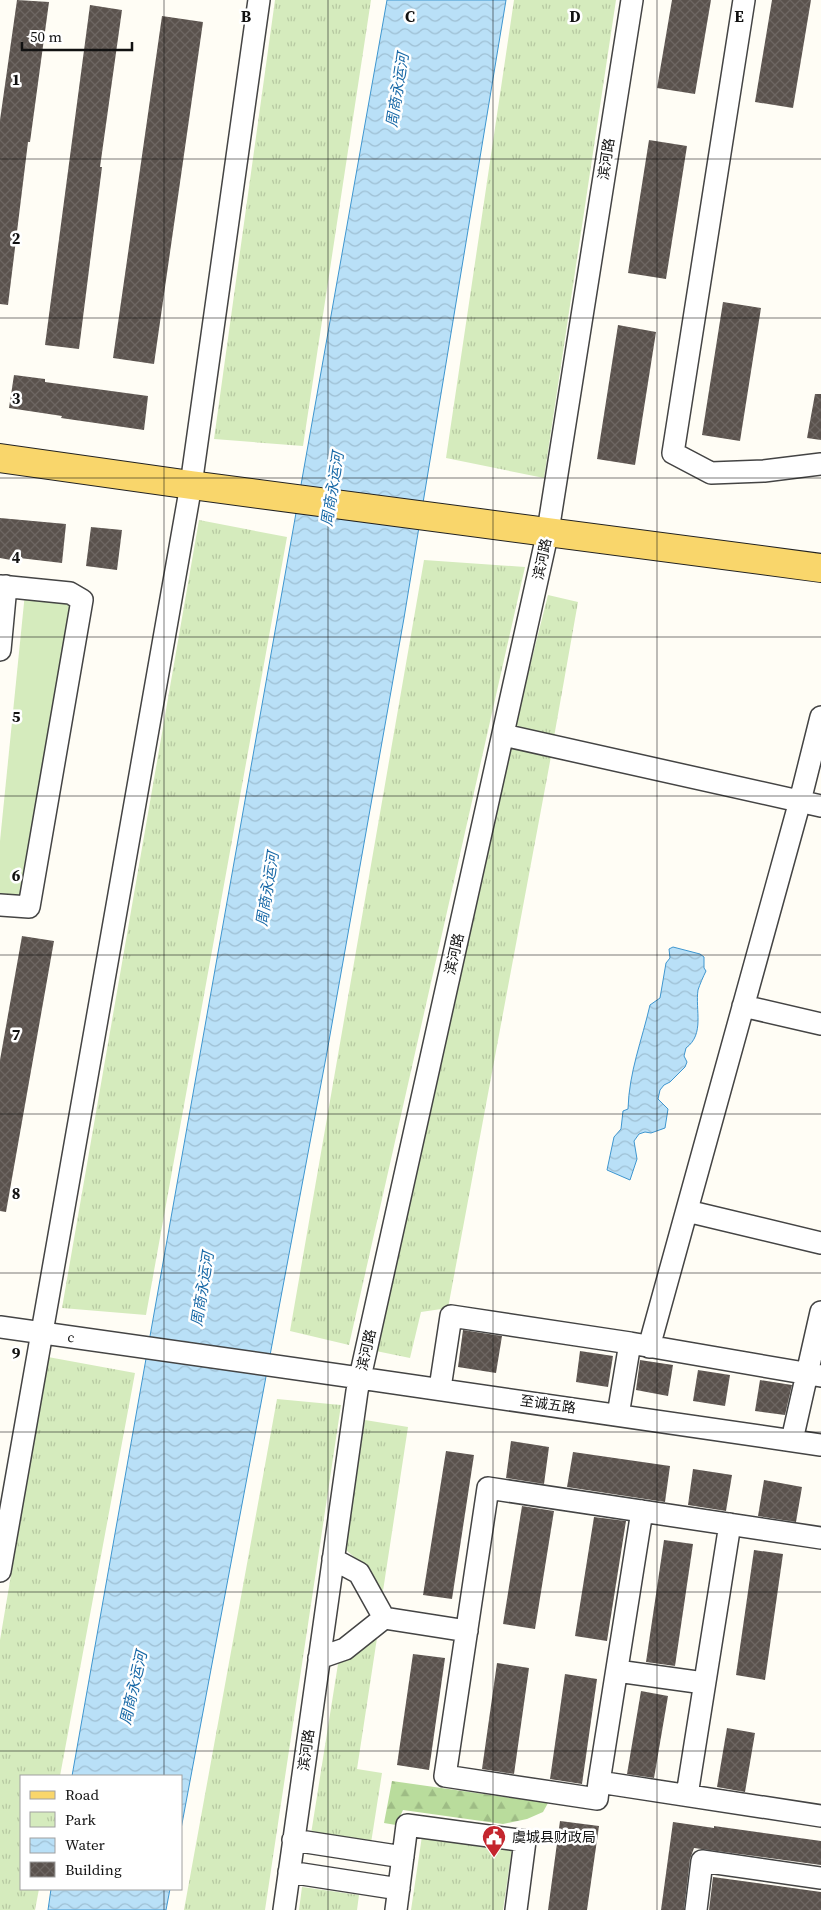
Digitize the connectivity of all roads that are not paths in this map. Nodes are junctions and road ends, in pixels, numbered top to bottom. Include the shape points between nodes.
1 (259, 0) edge
2 (632, 0) edge
3 (744, 0) edge
4 (0, 458) edge
5 (821, 464) edge
6 (191, 485) junction
7 (548, 531) junction
8 (821, 568) edge
9 (3, 586) edge
10 (0, 650) edge
11 (821, 717) edge
12 (503, 735) junction
13 (800, 801) junction
14 (821, 806) edge
15 (0, 905) edge
16 (743, 1006) junction
17 (821, 1024) edge
18 (687, 1211) junction
19 (821, 1243) edge
20 (821, 1312) edge
21 (0, 1327) edge
22 (42, 1333) junction
23 (640, 1345) junction
24 (276, 1366) joint
25 (814, 1375) edge
26 (360, 1377) junction
27 (440, 1388) junction
28 (618, 1415) junction
29 (792, 1440) junction
30 (821, 1444) edge
31 (642, 1511) junction
32 (730, 1524) junction
33 (821, 1536) edge
34 (333, 1559) junction
35 (0, 1571) edge
36 (384, 1618) junction
37 (466, 1631) junction
38 (319, 1658) junction
39 (617, 1671) junction
40 (704, 1683) junction
41 (599, 1782) junction
42 (687, 1795) junction
43 (821, 1816) edge
44 (294, 1840) junction
45 (403, 1856) junction
46 (289, 1872) junction
47 (821, 1878) edge
48 (399, 1889) junction
49 (284, 1910) edge
50 (396, 1910) edge
51 (516, 1910) edge
52 (696, 1910) edge

1 - 6 street
2 - 7 street, 滨河路
3 - 5 street via 673,452 711,473
4 - 6 main road
6 - 7 main road
6 - 22 street
7 - 8 main road
7 - 12 street, 滨河路
9 - 10 street
9 - 15 street via 70,593 82,600 29,907
11 - 13 street
12 - 13 street
12 - 26 street, 滨河路
13 - 14 street
13 - 16 street
16 - 17 street
16 - 18 street
18 - 19 street
18 - 23 street
20 - 25 street
21 - 22 street, c
22 - 24 street, c
22 - 35 street
23 - 25 street
23 - 27 street via 451,1316
23 - 28 street
24 - 26 street, 至诚五路
25 - 29 street
26 - 27 street, 至诚五路
26 - 34 street, 滨河路
27 - 28 street, 至诚五路
28 - 29 street, 至诚五路
29 - 30 street, 至诚五路
31 - 32 street
31 - 37 street via 488,1488
31 - 39 street
32 - 33 street
32 - 40 street
34 - 36 street via 359,1573
34 - 38 street, 滨河路
36 - 37 street
36 - 38 street via 345,1649
37 - 41 street via 445,1776 597,1799
38 - 44 street, 滨河路
39 - 40 street
39 - 41 street
40 - 42 street
41 - 42 street
42 - 43 street
44 - 45 street
44 - 46 street, 滨河路
45 - 48 street
45 - 51 street via 407,1825 525,1841
46 - 48 street
46 - 49 street, 滨河路
47 - 52 street via 702,1861
48 - 50 street

